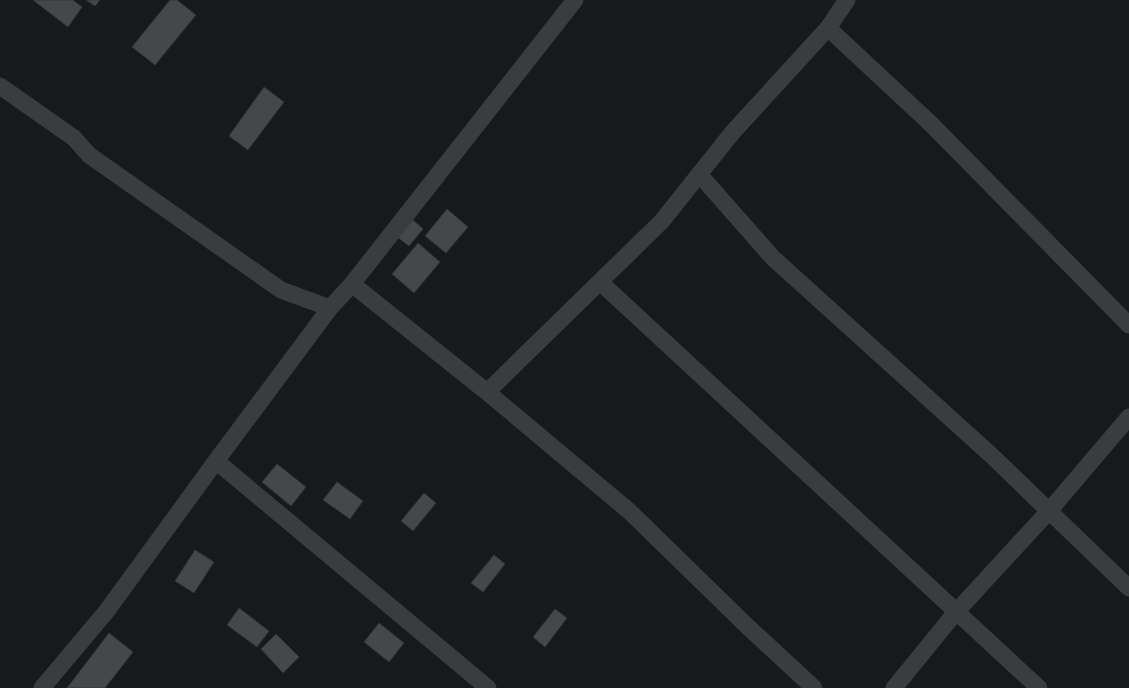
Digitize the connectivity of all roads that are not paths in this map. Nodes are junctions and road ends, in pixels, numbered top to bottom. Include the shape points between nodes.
1 (576, 0) edge
2 (847, 0) edge
3 (828, 28) junction
4 (0, 86) edge
5 (700, 174) junction
6 (600, 282) junction
7 (352, 284) junction
8 (330, 308) junction
9 (1129, 325) edge
10 (487, 392) junction
11 (1129, 417) edge
12 (216, 461) junction
13 (1050, 511) junction
14 (1129, 588) edge
15 (956, 612) junction
16 (42, 688) edge
17 (488, 688) edge
18 (814, 688) edge
19 (894, 688) edge
20 (1039, 688) edge

1 - 7 street
2 - 3 street
3 - 5 street via 732,133
3 - 9 street via 931,124
4 - 8 street via 74,138 89,155 281,290
5 - 6 street via 662,221
5 - 13 street via 773,258
6 - 10 street
6 - 15 street
7 - 8 street
7 - 10 street
8 - 12 street
10 - 18 street via 629,511
11 - 13 street
12 - 16 street via 106,612
12 - 17 street
13 - 14 street
13 - 15 street
15 - 19 street
15 - 20 street

